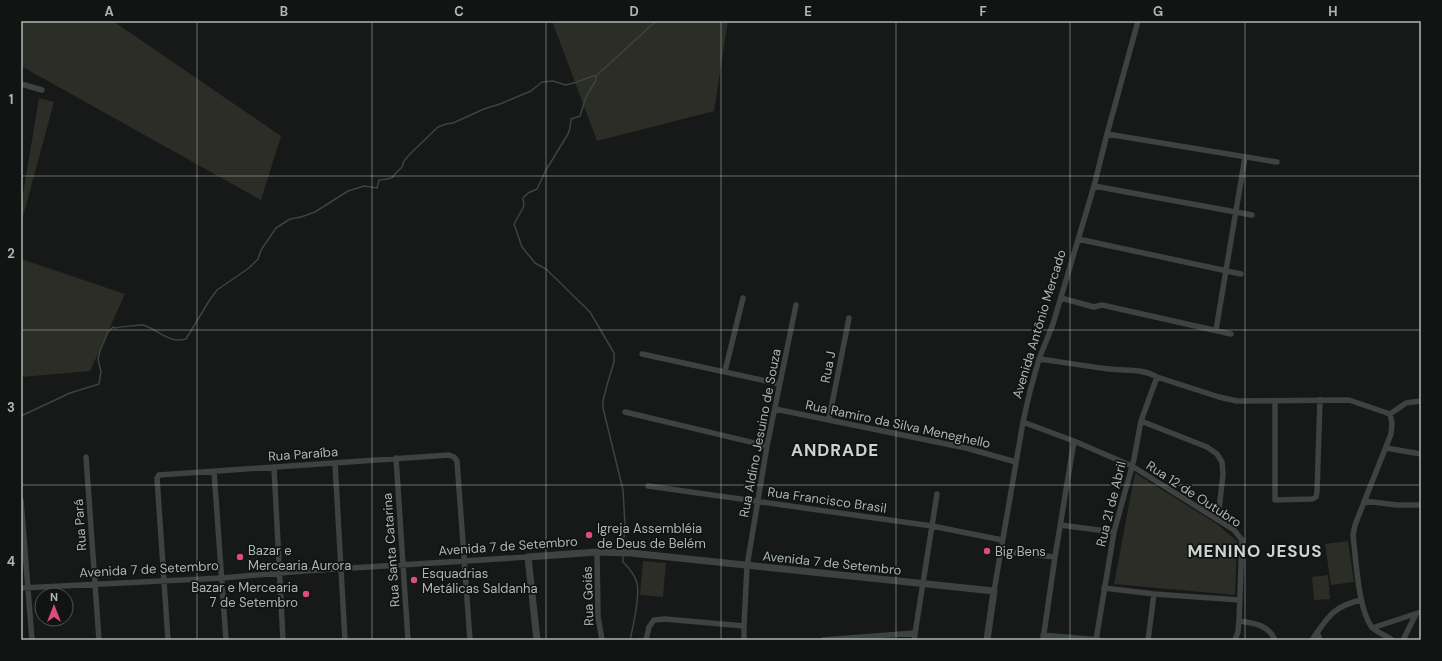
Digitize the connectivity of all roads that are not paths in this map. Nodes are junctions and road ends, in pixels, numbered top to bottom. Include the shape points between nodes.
1 (1138, 21) edge
2 (21, 84) edge
3 (42, 90) dead end
4 (1107, 134) junction
5 (1245, 157) junction
6 (1277, 162) dead end
7 (1094, 186) junction
8 (1236, 212) junction
9 (1252, 215) dead end
10 (1078, 239) junction
11 (1226, 270) junction
12 (1241, 274) dead end
13 (743, 298) dead end
14 (1061, 298) junction
15 (796, 305) dead end
16 (849, 318) dead end
17 (1216, 330) junction
18 (1231, 334) dead end
19 (642, 354) dead end
20 (1039, 359) junction
21 (725, 371) junction
22 (1157, 377) junction
23 (780, 384) junction
24 (1320, 400) junction
25 (1275, 401) junction
26 (1421, 401) edge
27 (775, 409) junction
28 (625, 412) dead end
29 (1390, 414) junction
30 (829, 419) junction
31 (1141, 421) junction
32 (1023, 422) junction
33 (1074, 441) junction
34 (767, 446) junction
35 (1386, 448) junction
36 (1421, 454) edge
37 (86, 456) dead end
38 (396, 458) junction
39 (1016, 462) junction
40 (335, 463) junction
41 (1132, 466) junction
42 (274, 467) junction
43 (214, 471) junction
44 (648, 486) dead end
45 (937, 494) dead end
46 (21, 500) edge
47 (758, 501) junction
48 (1364, 502) junction
49 (1421, 505) edge
50 (1218, 519) junction
51 (1060, 525) junction
52 (932, 526) junction
53 (1114, 532) junction
54 (1002, 540) junction
55 (1001, 551) junction
56 (597, 552) junction
57 (1055, 557) junction
58 (528, 558) junction
59 (464, 560) junction
60 (402, 564) junction
61 (747, 566) junction
62 (341, 569) junction
63 (279, 573) junction
64 (222, 578) junction
65 (165, 580) junction
66 (95, 584) junction
67 (923, 584) junction
68 (21, 588) edge
69 (28, 588) junction
70 (1104, 588) junction
71 (994, 591) junction
72 (1154, 594) junction
73 (1240, 600) junction
74 (1361, 600) junction
75 (1419, 613) edge
76 (1239, 621) junction
77 (744, 626) junction
78 (1372, 628) junction
79 (1318, 632) junction
80 (915, 633) junction
81 (1043, 637) edge
82 (32, 640) edge
83 (99, 640) edge
84 (168, 640) edge
85 (226, 640) edge
86 (283, 640) edge
87 (345, 640) edge
88 (408, 640) edge
89 (470, 640) edge
90 (537, 640) edge
91 (602, 640) edge
92 (646, 640) edge
93 (744, 640) edge
94 (823, 640) edge
95 (914, 640) edge
96 (986, 640) edge
97 (1097, 640) edge
98 (1148, 640) edge
99 (1235, 640) edge
100 (1276, 640) edge
101 (1312, 640) edge
102 (1320, 640) edge
103 (1392, 640) edge
104 (1403, 640) edge

1 - 4 street, Avenida Antônio Mercado
2 - 3 street
4 - 5 street
4 - 7 street, Avenida Antônio Mercado
5 - 6 street
5 - 8 street
7 - 8 street
7 - 10 street, Avenida Antônio Mercado
8 - 9 street
8 - 11 street
10 - 11 street
10 - 14 street, Avenida Antônio Mercado
11 - 12 street
11 - 17 street
13 - 21 street
14 - 17 street via 1094,307 1102,305
14 - 20 street, Avenida Antônio Mercado
15 - 23 street, Rua Aldino Jesuino de Souza
16 - 30 street, Rua J
17 - 18 street
19 - 21 street
20 - 22 street via 1138,370
20 - 32 street, Avenida Antônio Mercado
21 - 23 street
22 - 25 street via 1227,399
22 - 31 street, Rua 21 de Abril
23 - 27 street, Rua Aldino Jesuino de Souza
24 - 25 street
24 - 25 street via 1316,497 1275,500
24 - 29 street via 1349,400
26 - 29 street via 1406,403
27 - 30 street, Rua Ramiro da Silva Meneghello
27 - 34 street, Rua Aldino Jesuino de Souza
28 - 34 street
29 - 35 street via 1391,434
30 - 39 street, Rua Ramiro da Silva Meneghello via 966,448
31 - 41 street, Rua 21 de Abril
31 - 50 street via 1207,447 1217,454 1222,462 1223,474
32 - 33 street, Rua 12 de Outubro
32 - 39 street, Avenida Antônio Mercado
33 - 41 street, Rua 12 de Outubro
33 - 51 street
34 - 47 street, Rua Aldino Jesuino de Souza
35 - 36 street
35 - 48 street
37 - 66 street, Rua Pará
38 - 40 street, Rua Paraíba
38 - 59 street, Rua Paraíba via 449,456 457,461
38 - 60 street, Rua Santa Catarina
39 - 54 street, Avenida Antônio Mercado
40 - 42 street, Rua Paraíba
40 - 62 street
41 - 50 street, Rua 12 de Outubro
41 - 53 street, Rua 21 de Abril
42 - 43 street, Rua Paraíba
42 - 63 street
43 - 64 street
43 - 65 street, Rua Paraíba via 159,475 157,478
44 - 47 street, Rua Francisco Brasil
45 - 52 street
46 - 69 street
47 - 52 street, Rua Francisco Brasil
47 - 61 street, Rua Aldino Jesuino de Souza
48 - 49 street
48 - 74 street via 1353,535
50 - 73 street, Rua 12 de Outubro via 1234,530 1242,540
51 - 53 street
51 - 57 street
52 - 54 street, Rua Francisco Brasil
52 - 67 street
53 - 70 street, Rua 21 de Abril
54 - 55 street, Avenida Antônio Mercado
55 - 57 street
55 - 71 street, Avenida Antônio Mercado
56 - 58 street, Avenida 7 de Setembro
56 - 61 street, Avenida 7 de Setembro via 631,553
56 - 91 street, Rua Goiás via 598,617
57 - 81 street
58 - 59 street, Avenida 7 de Setembro
58 - 90 street
59 - 60 street, Avenida 7 de Setembro
59 - 89 street
60 - 62 street, Avenida 7 de Setembro
60 - 88 street, Rua Santa Catarina
61 - 67 street, Avenida 7 de Setembro
61 - 77 street, Rua Aldino Jesuino de Souza
62 - 63 street, Avenida 7 de Setembro
62 - 87 street
63 - 64 street, Avenida 7 de Setembro
63 - 86 street
64 - 65 street, Avenida 7 de Setembro
64 - 85 street
65 - 66 street, Avenida 7 de Setembro
65 - 84 street
66 - 69 street, Avenida 7 de Setembro
66 - 83 street, Rua Pará
67 - 71 street, Avenida 7 de Setembro
67 - 80 street
68 - 69 street, Avenida 7 de Setembro
69 - 82 street
70 - 72 street
70 - 97 street, Rua 21 de Abril
71 - 96 street, Avenida Antônio Mercado
72 - 73 street
72 - 98 street
73 - 76 street
74 - 78 street
74 - 79 street via 1343,605 1334,611
75 - 78 street
75 - 104 street
76 - 99 street
76 - 100 street via 1265,627
77 - 92 street via 654,620 649,627
77 - 93 street, Rua Aldino Jesuino de Souza
78 - 103 street
79 - 101 street
79 - 102 street
80 - 94 street
80 - 95 street
81 - 97 street

